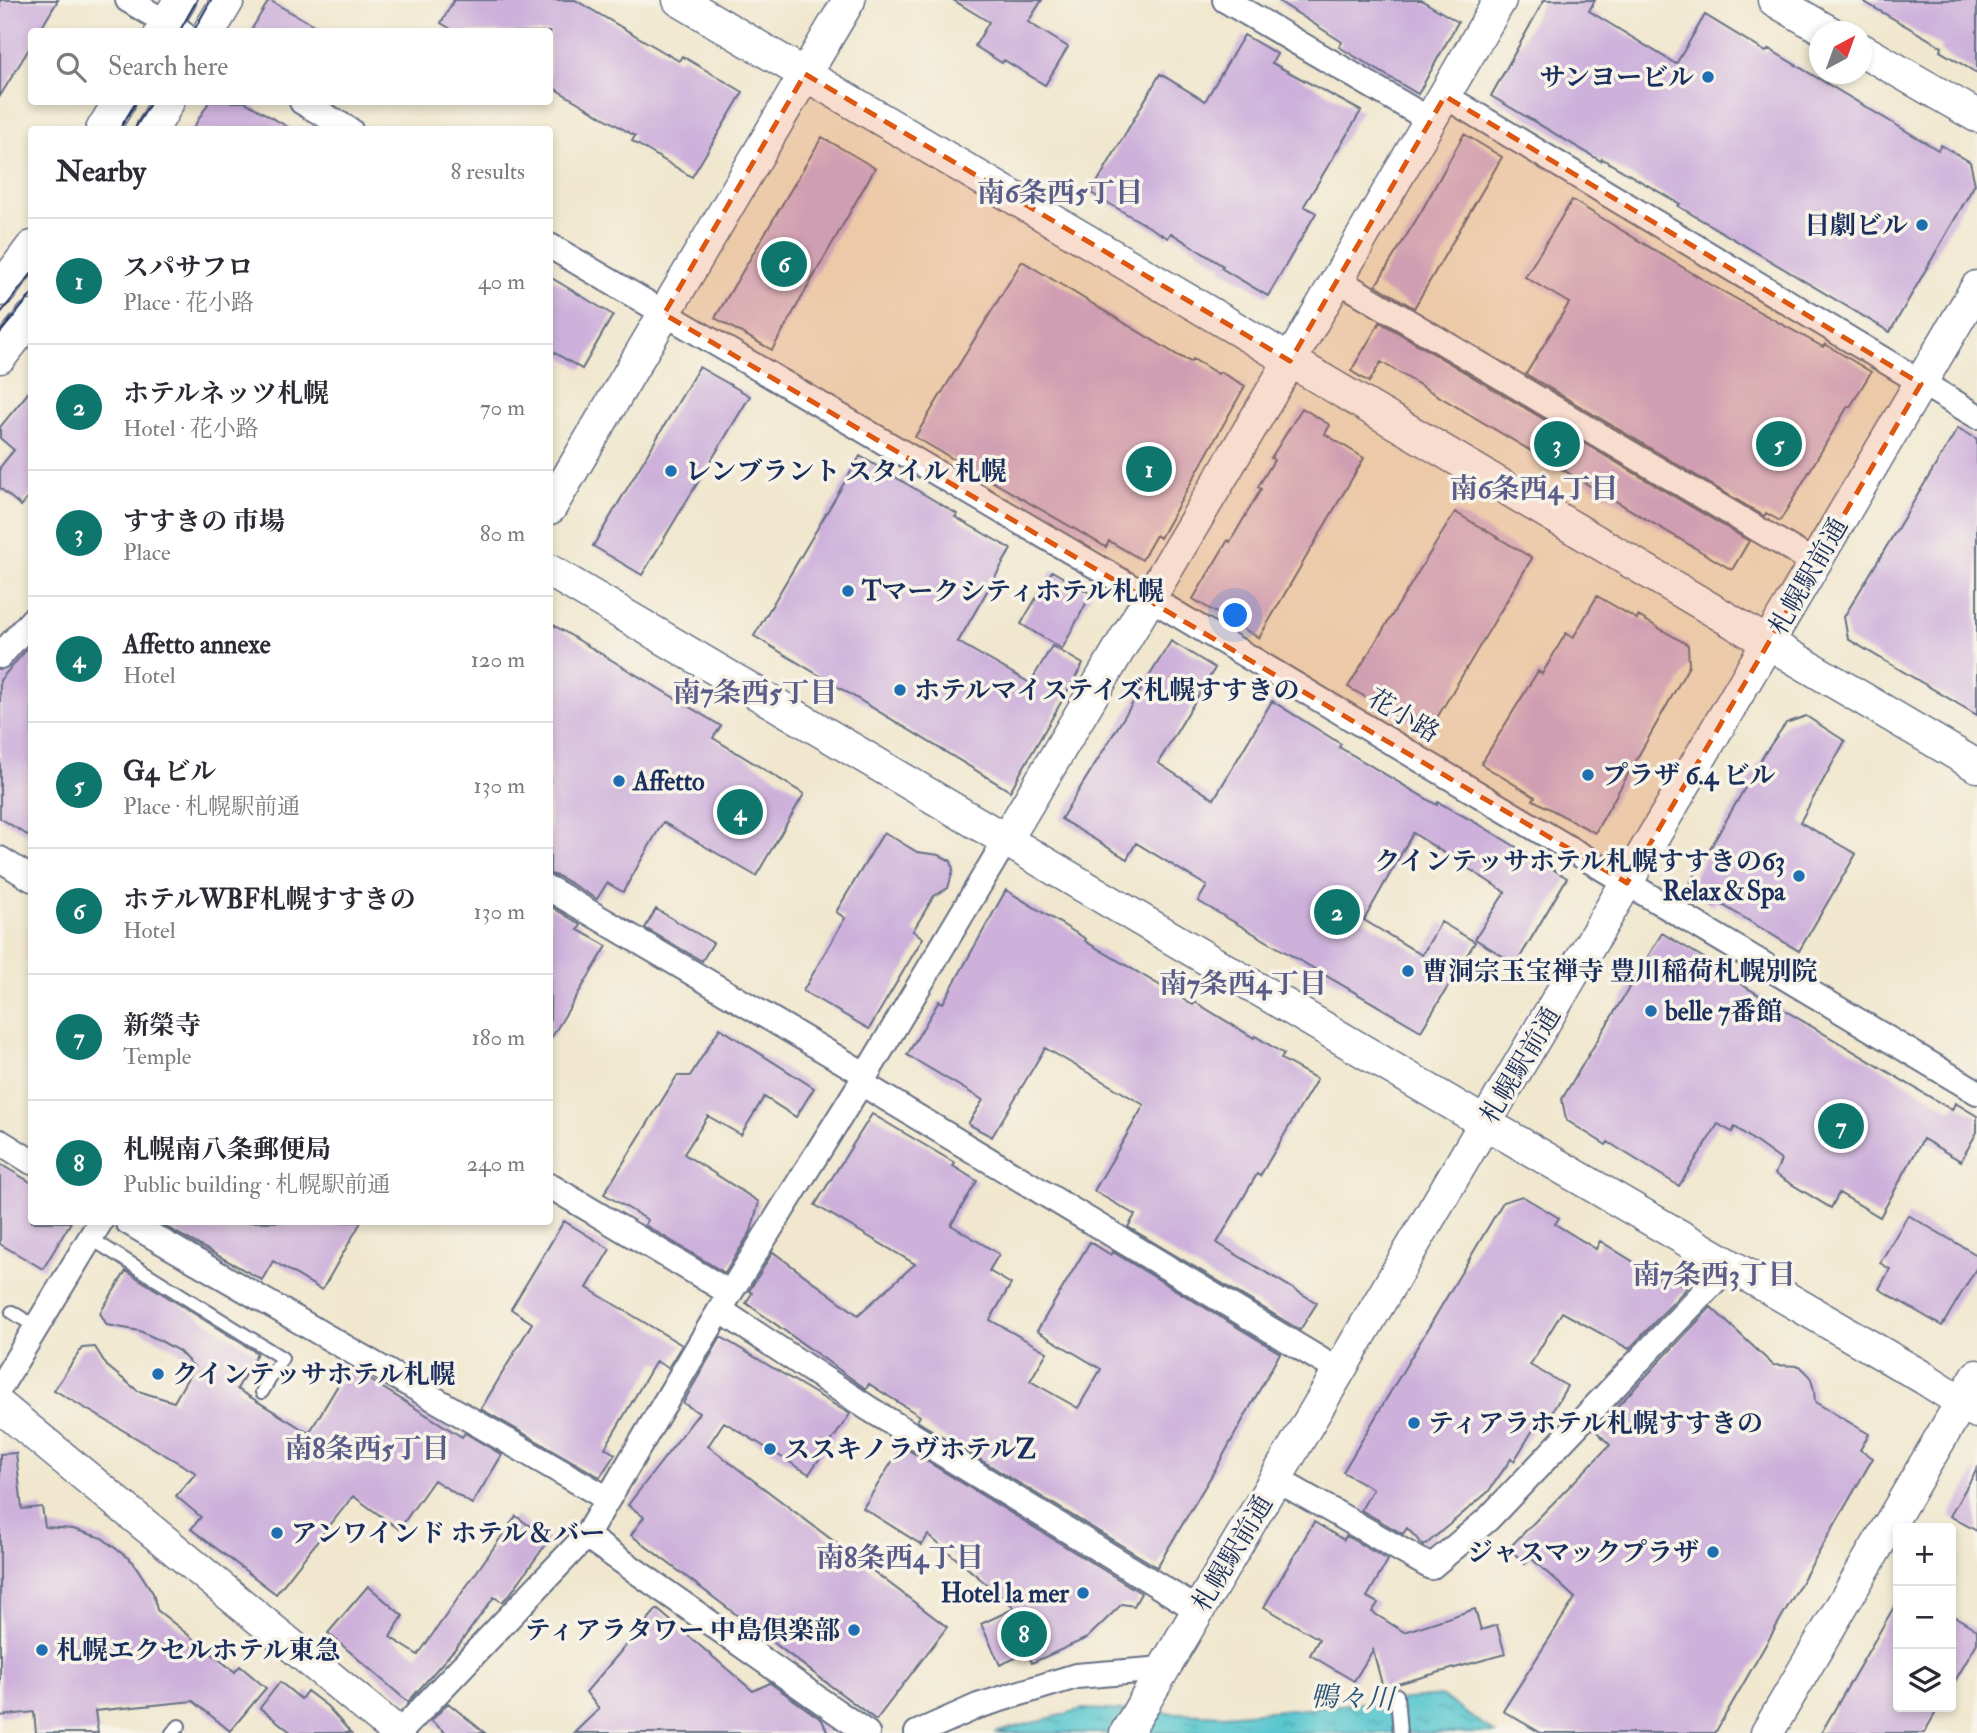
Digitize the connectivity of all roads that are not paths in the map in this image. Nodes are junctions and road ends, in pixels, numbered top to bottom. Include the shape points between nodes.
1 (128, 0) edge
2 (228, 0) edge
3 (679, 0) edge
4 (849, 0) edge
5 (1226, 0) edge
6 (1500, 0) edge
7 (1774, 0) edge
8 (173, 21) edge
9 (1810, 21) edge
10 (211, 28) edge
11 (1872, 56) edge
12 (805, 74) junction
13 (117, 105) edge
14 (166, 105) edge
15 (307, 105) edge
16 (1437, 108) junction
17 (1977, 116) edge
18 (104, 126) edge
19 (154, 126) edge
20 (343, 126) edge
21 (553, 248) edge
22 (22, 255) edge
23 (1338, 279) junction
24 (1977, 287) edge
25 (0, 290) edge
26 (664, 314) junction
27 (28, 322) edge
28 (0, 357) edge
29 (1290, 361) junction
30 (1921, 384) junction
31 (1977, 416) edge
32 (553, 503) edge
33 (1815, 563) junction
34 (553, 573) edge
35 (1150, 598) junction
36 (28, 624) edge
37 (1769, 642) junction
38 (0, 656) edge
39 (1977, 766) edge
40 (1006, 840) junction
41 (0, 859) edge
42 (28, 876) edge
43 (1627, 883) junction
44 (553, 892) edge
45 (863, 1079) junction
46 (1977, 1092) edge
47 (1485, 1123) junction
48 (0, 1142) edge
49 (28, 1160) edge
50 (553, 1188) edge
51 (133, 1225) edge
52 (95, 1230) edge
53 (1729, 1266) junction
54 (725, 1301) junction
55 (12, 1311) dead end
56 (36, 1327) junction
57 (1339, 1371) junction
58 (0, 1387) edge
59 (262, 1392) dead end
60 (1972, 1397) edge
61 (0, 1406) edge
62 (1276, 1479) junction
63 (608, 1499) junction
64 (586, 1536) junction
65 (1198, 1610) junction
66 (1163, 1669) junction
67 (1397, 1695) dead end
68 (398, 1733) edge
69 (867, 1733) edge
70 (917, 1733) edge
71 (1126, 1733) edge
72 (1401, 1733) edge
73 (1767, 1733) edge

1 - 8 street
2 - 10 street
3 - 12 street
4 - 12 street
5 - 16 street
6 - 16 street
7 - 9 street
11 - 17 street
12 - 26 street
12 - 29 street
13 - 18 street
14 - 19 street
15 - 20 street
16 - 23 street
16 - 30 street
21 - 26 street, 花小路
22 - 25 street
23 - 29 street
23 - 33 street
24 - 30 street, 札幌駅前通
26 - 32 street
26 - 35 street, 花小路
27 - 28 street
29 - 35 street
29 - 37 street
30 - 31 street
30 - 33 street, 札幌駅前通
33 - 37 street, 札幌駅前通
34 - 40 street
35 - 40 street
35 - 43 street, 花小路
36 - 38 street
37 - 39 street
37 - 43 street, 札幌駅前通
40 - 45 street
40 - 47 street
41 - 42 street
43 - 46 street, 花小路
43 - 47 street, 札幌駅前通
44 - 45 street
45 - 54 street
45 - 57 street
47 - 53 street
47 - 57 street, 札幌駅前通
48 - 49 street
50 - 54 street
51 - 63 street
52 - 56 street
52 - 59 lane via 282,1358
53 - 60 street via 1924,1378
53 - 62 street via 1488,1519 1431,1567
54 - 63 street
54 - 65 street via 868,1408
55 - 56 lane
56 - 58 street
57 - 62 street, 札幌駅前通
60 - 73 street
61 - 68 street
62 - 65 street, 札幌駅前通
63 - 64 street
64 - 68 street
64 - 69 street
65 - 66 street, 札幌駅前通
66 - 70 street via 1076,1676 978,1706
66 - 71 street, 札幌駅前通
67 - 72 lane

